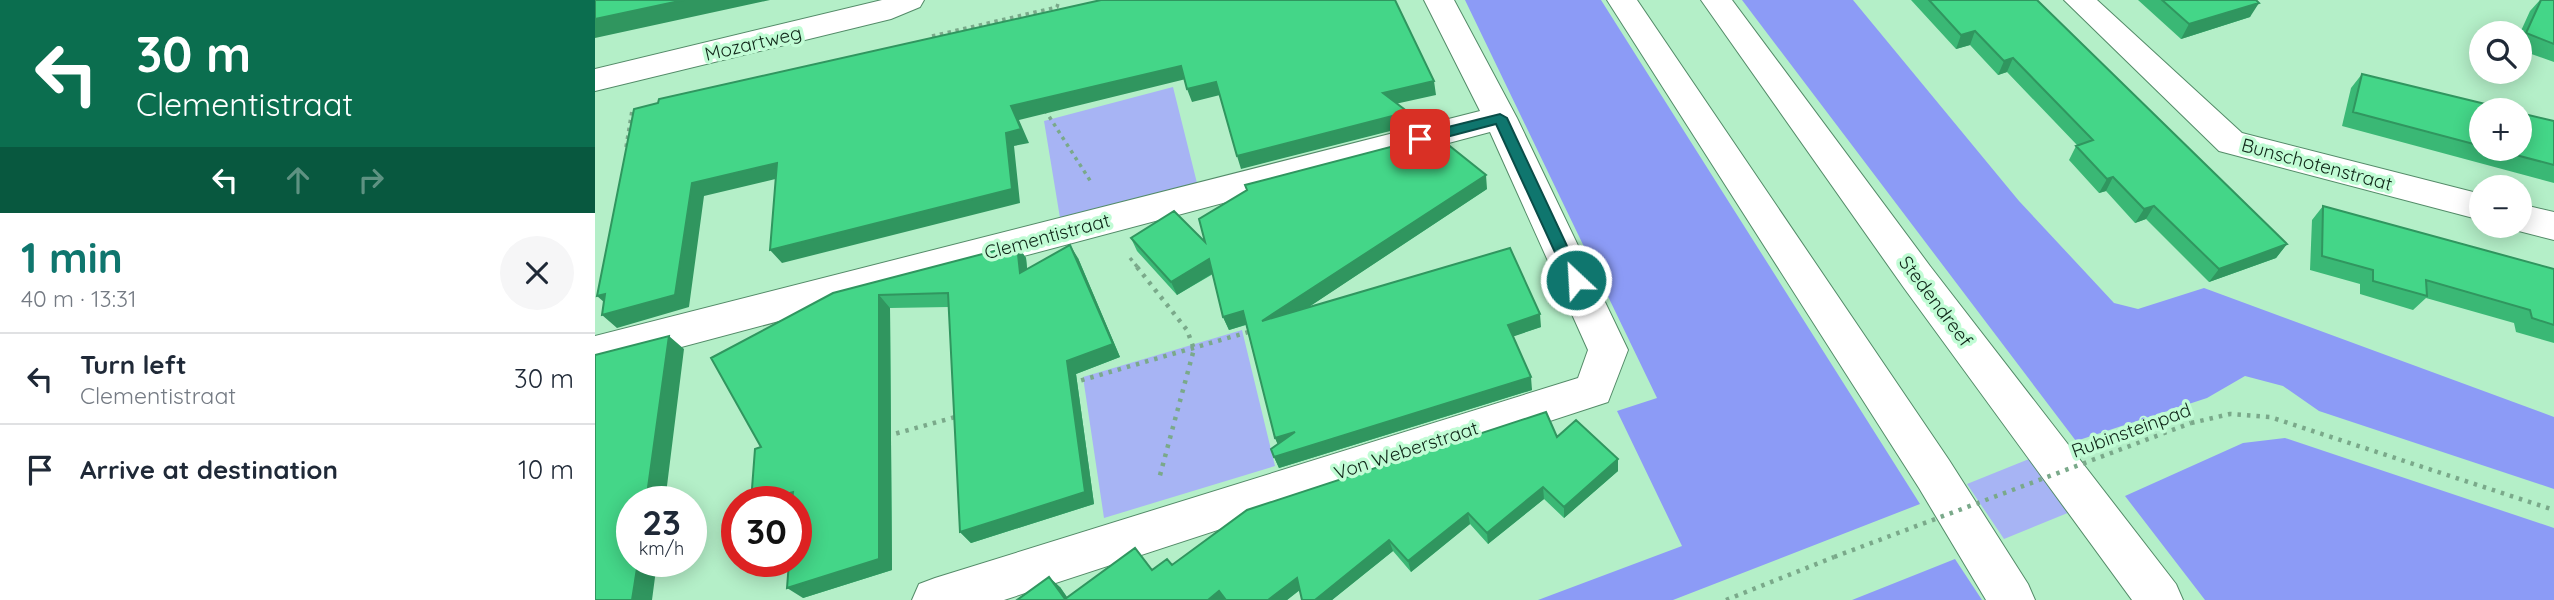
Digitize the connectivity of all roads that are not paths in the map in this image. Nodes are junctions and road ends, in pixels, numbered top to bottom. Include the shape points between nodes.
1 (909, 0) edge
2 (1439, 0) edge
3 (1622, 0) edge
4 (1716, 0) edge
5 (2079, 0) edge
6 (595, 80) edge
7 (1500, 118) junction
8 (2469, 205) edge
9 (2532, 221) edge
10 (2554, 226) edge
11 (595, 354) edge
12 (935, 600) edge
13 (2013, 600) edge
14 (2160, 600) edge

1 - 6 street, Mozartweg via 880,12
2 - 7 street
3 - 13 street
4 - 14 street, Stedendreef via 1917,278
5 - 8 street, Bunschotenstraat via 2231,142
7 - 11 street, Clementistraat
7 - 12 street, Von Weberstraat via 1608,350 1594,390
9 - 10 street

